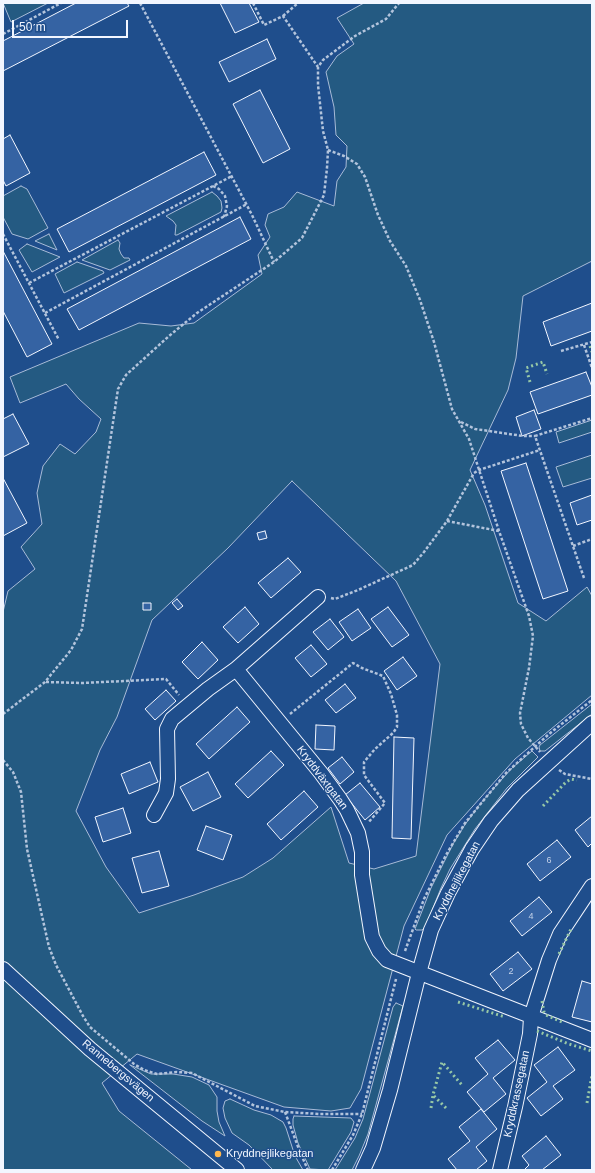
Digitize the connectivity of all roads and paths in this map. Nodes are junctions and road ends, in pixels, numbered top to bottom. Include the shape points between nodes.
1 (61, 3) edge
2 (140, 3) edge
3 (253, 3) edge
4 (298, 3) edge
5 (399, 3) edge
6 (282, 16) junction
7 (3, 34) edge
8 (318, 67) junction
9 (328, 150) junction
10 (232, 176) junction
11 (212, 186) junction
12 (247, 204) junction
13 (224, 217) junction
14 (3, 234) edge
15 (274, 262) junction
16 (29, 283) junction
17 (45, 313) junction
18 (59, 340) dead end
19 (592, 342) edge
20 (584, 345) junction
21 (561, 351) dead end
22 (592, 368) edge
23 (592, 418) edge
24 (460, 422) junction
25 (535, 436) junction
26 (540, 450) junction
27 (480, 470) junction
28 (447, 521) junction
29 (499, 531) junction
30 (592, 539) edge
31 (573, 546) junction
32 (584, 578) dead end
33 (318, 597) joint
34 (236, 669) junction
35 (45, 682) junction
36 (187, 705) junction
37 (3, 714) edge
38 (280, 723) junction
39 (592, 723) edge
40 (535, 747) dead end
41 (3, 760) edge
42 (154, 815) dead end
43 (358, 833) junction
44 (592, 886) edge
45 (3, 969) edge
46 (419, 973) junction
47 (531, 1017) junction
48 (592, 1040) edge
49 (285, 1112) junction
50 (362, 1114) dead end
51 (237, 1170) edge
52 (308, 1170) edge
53 (363, 1170) edge
54 (500, 1170) edge

1 - 7 path
2 - 10 path
3 - 6 path via 264,25
4 - 6 path
5 - 8 path via 386,19 355,36 323,60
6 - 8 path
8 - 9 path via 323,131
9 - 15 path via 324,195 318,208 302,238
9 - 24 path via 357,164 365,177 378,216 406,266 420,300 452,409
10 - 11 path
10 - 12 path
11 - 13 path via 225,196 227,206
11 - 16 path
12 - 13 path
12 - 15 path
13 - 17 path
14 - 16 path
15 - 35 path via 197,313 126,375 118,389 82,629 72,650
16 - 17 path
17 - 18 path
19 - 20 path
20 - 21 path
20 - 22 path
23 - 25 path
24 - 25 path via 475,429
24 - 27 path via 469,438
25 - 26 path
26 - 27 path
26 - 31 path
27 - 28 path via 474,473
27 - 29 path
28 - 29 path
28 - 33 path via 413,565 335,599
29 - 40 path via 529,616 533,636 520,712 521,724
30 - 31 path
31 - 32 path
33 - 34 street
34 - 36 street
34 - 38 street, Kryddväxtgatan
35 - 36 path via 166,679
35 - 37 path
36 - 42 street via 172,719 167,729 168,779 166,792
38 - 43 street, Kryddväxtgatan via 340,799
38 - 43 path via 353,662 383,676 393,701 398,727 364,762 364,775 386,803
39 - 46 street, Kryddnejlikegatan via 518,790 490,821 448,893 432,930
41 - 49 path via 13,772 21,792 27,849 50,947 56,964 90,1027 144,1070 157,1074 192,1073 255,1106
43 - 46 street, Kryddväxtgatan via 372,937 387,960
44 - 47 street, Kryddkrassegatan via 560,934
45 - 51 street, Rannebergsvägen via 90,1049
46 - 47 street
46 - 53 street, Kryddnejlikegatan via 390,1090 373,1148
47 - 48 street
47 - 54 street, Kryddkrassegatan via 517,1099
49 - 50 path
49 - 52 path

